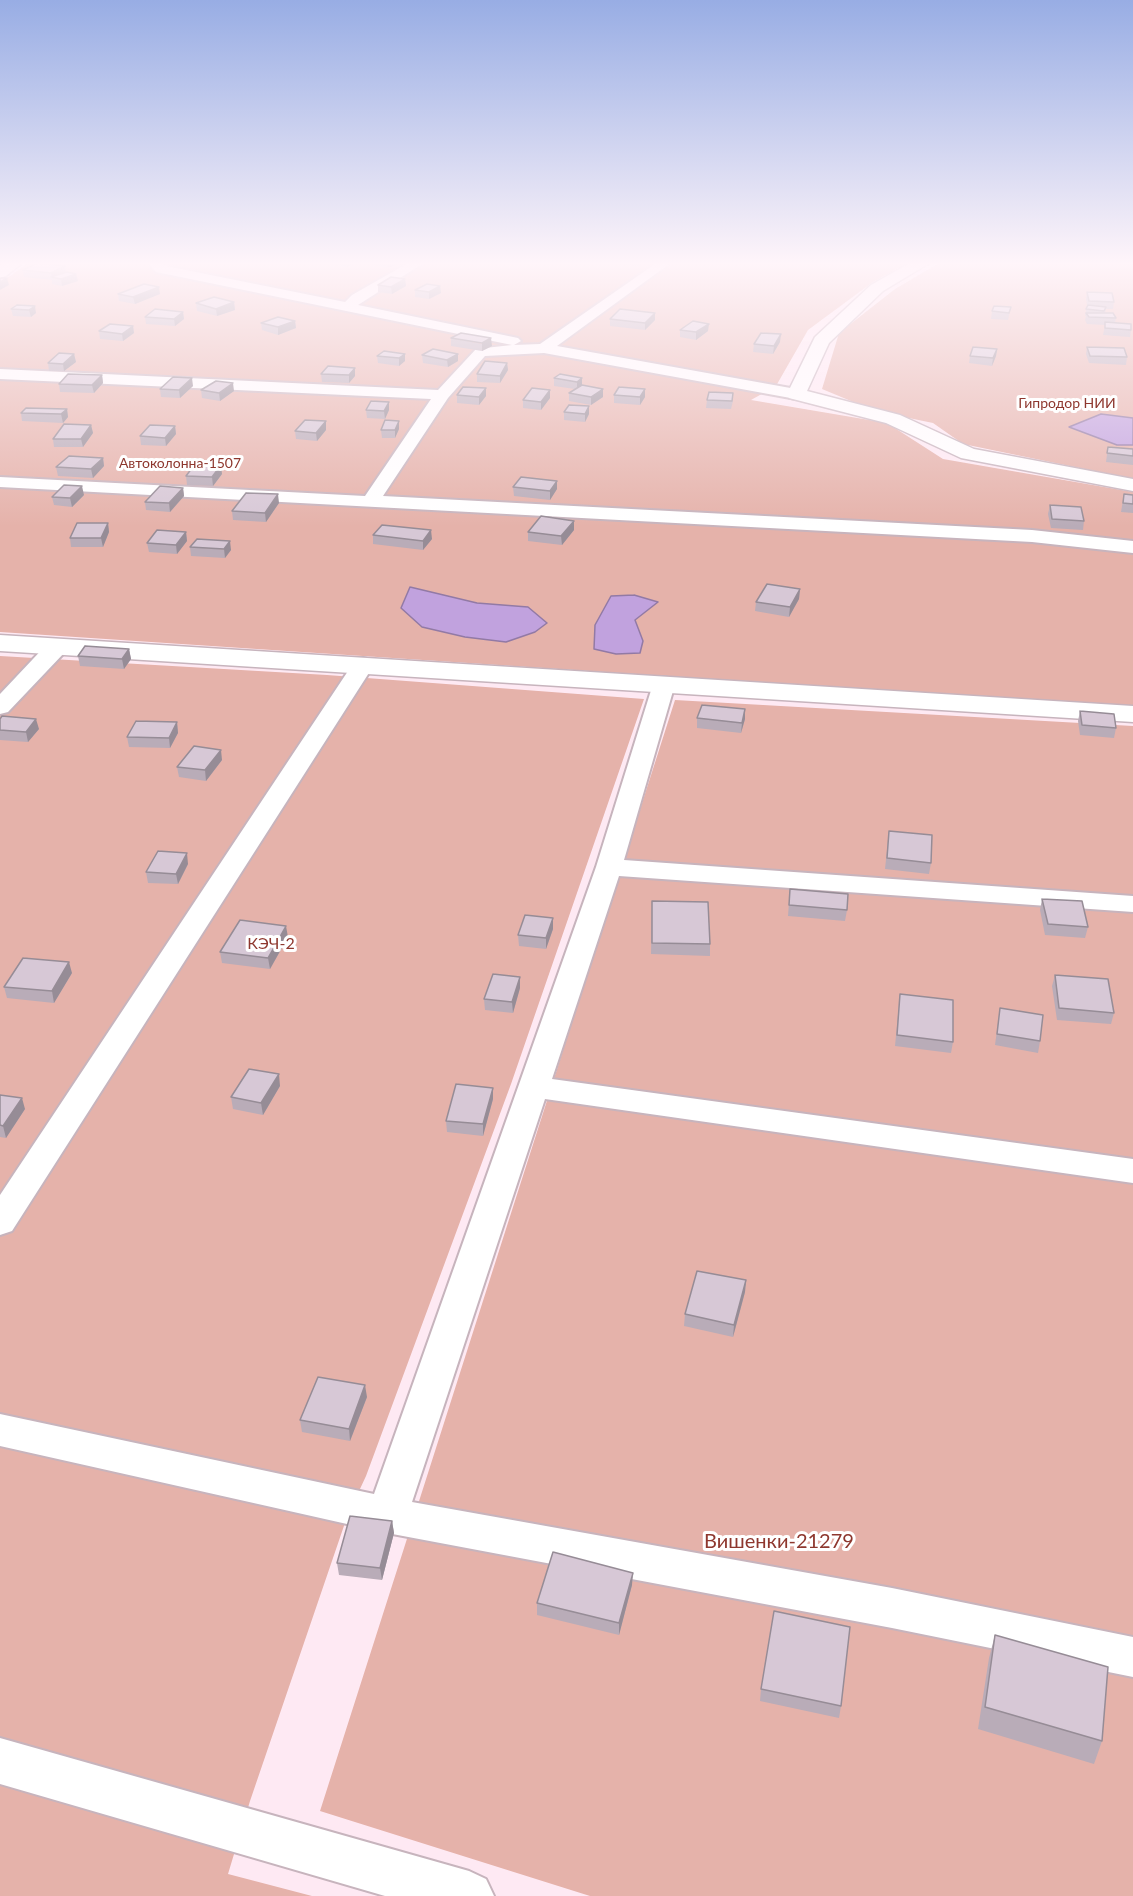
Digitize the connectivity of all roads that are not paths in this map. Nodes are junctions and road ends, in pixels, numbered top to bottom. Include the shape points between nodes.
1 (505, 350) edge
2 (558, 350) edge
3 (817, 350) edge
4 (0, 374) edge
5 (796, 394) junction
6 (442, 395) junction
7 (0, 482) edge
8 (1133, 485) edge
9 (371, 501) junction
10 (1133, 547) edge
11 (0, 644) edge
12 (57, 647) junction
13 (363, 665) junction
14 (664, 684) junction
15 (0, 707) edge
16 (1133, 714) edge
17 (609, 867) junction
18 (1133, 904) edge
19 (534, 1087) junction
20 (1133, 1171) edge
21 (0, 1222) edge
22 (0, 1430) edge
23 (387, 1515) junction
24 (1133, 1657) edge
25 (0, 1761) edge
26 (469, 1896) edge

1 - 6 lane via 481,352
2 - 5 lane
3 - 5 street
4 - 6 lane
5 - 8 street via 893,419 968,454
6 - 9 lane
7 - 9 lane
9 - 10 lane via 1032,536
11 - 12 street
12 - 13 street
12 - 15 lane
13 - 14 street
13 - 21 lane
14 - 16 street
14 - 17 lane
17 - 18 lane
17 - 19 lane
19 - 20 lane
19 - 23 lane
22 - 23 lane
23 - 24 lane via 892,1608
25 - 26 lane

